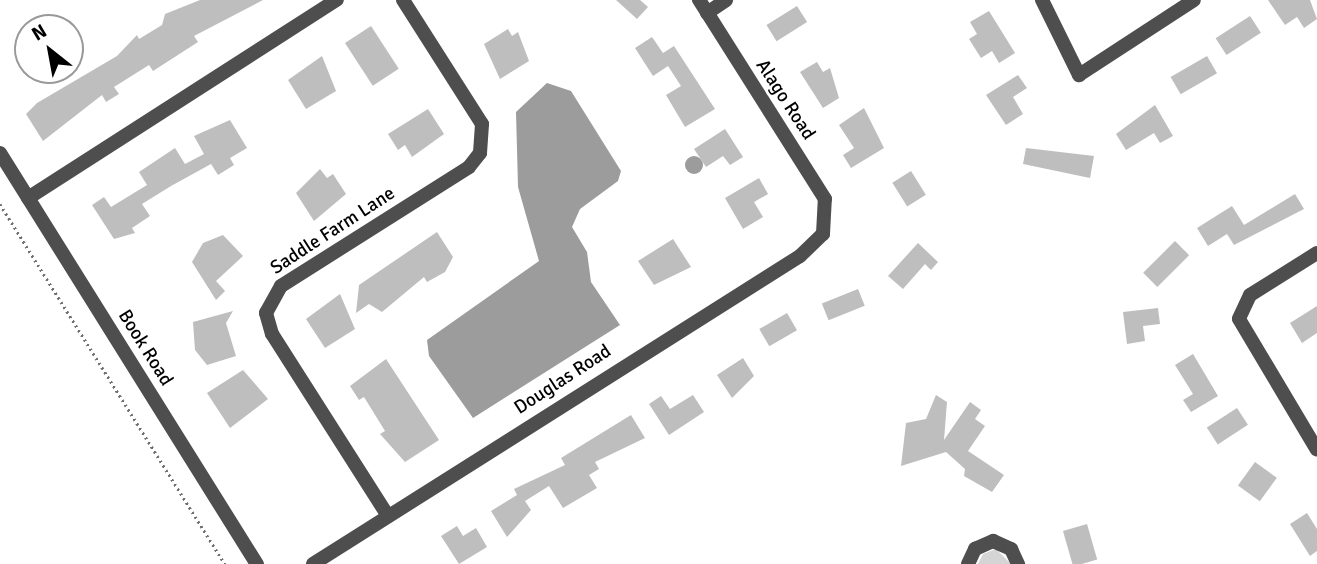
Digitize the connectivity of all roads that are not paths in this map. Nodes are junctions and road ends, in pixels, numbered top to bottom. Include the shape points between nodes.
1 (337, 0) edge
2 (403, 0) edge
3 (726, 0) edge
4 (1042, 0) edge
5 (1194, 0) edge
6 (703, 6) edge
7 (0, 153) edge
8 (28, 198) junction
9 (828, 223) joint
10 (1317, 253) edge
11 (1317, 450) edge
12 (388, 516) junction
13 (257, 564) edge
14 (313, 564) edge
15 (968, 564) edge
16 (1018, 564) edge

1 - 8 street
2 - 12 street, Saddle Farm Lane via 482,124 480,153 469,167 281,286 266,313 272,334
3 - 6 street
4 - 5 street via 1079,75
6 - 9 street, Alago Road via 825,198
7 - 8 street, Book Road
8 - 13 street, Book Road
9 - 12 street, Douglas Road via 800,257
10 - 11 street via 1250,295 1240,311 1241,331
12 - 14 street, Douglas Road
15 - 16 street via 975,549 993,541 1011,549

